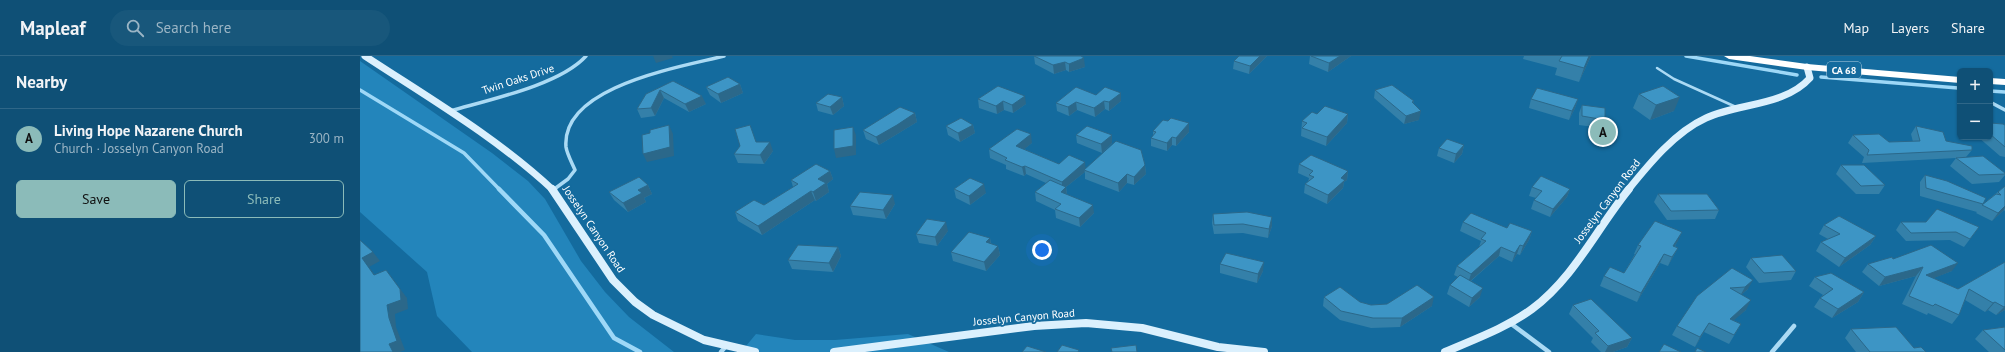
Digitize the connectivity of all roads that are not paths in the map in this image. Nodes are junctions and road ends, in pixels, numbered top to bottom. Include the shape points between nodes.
1 (365, 56) edge
2 (586, 56) edge
3 (724, 56) edge
4 (1729, 56) edge
5 (1807, 67) junction
6 (1657, 68) dead end
7 (1957, 81) edge
8 (1993, 81) edge
9 (2005, 82) edge
10 (1993, 104) edge
11 (1736, 107) junction
12 (2005, 110) edge
13 (450, 111) junction
14 (553, 190) junction
15 (1509, 323) junction
16 (1794, 326) dead end
17 (724, 349) edge
18 (1219, 349) edge
19 (755, 352) edge
20 (834, 352) edge
21 (1264, 352) edge
22 (1445, 352) edge
23 (1549, 352) edge
24 (1772, 352) edge

1 - 13 street, Josselyn Canyon Road
2 - 13 street, Twin Oaks Drive via 578,65 564,73
3 - 14 street via 635,79 612,88 593,100 568,129 566,148 575,170
4 - 5 highway, CA 68
5 - 7 highway, CA 68
5 - 11 street, Josselyn Canyon Road via 1810,78 1800,88
6 - 11 lane via 1674,80
8 - 9 highway
10 - 12 street
11 - 15 street, Josselyn Canyon Road via 1696,124 1656,159 1638,177 1556,287 1529,311
13 - 14 street, Josselyn Canyon Road via 524,163
14 - 17 street, Josselyn Canyon Road via 613,280 635,302 653,315
15 - 22 street, Josselyn Canyon Road
15 - 23 street
16 - 24 street
17 - 19 street, Josselyn Canyon Road
18 - 20 street, Josselyn Canyon Road via 1142,328 1086,323 1034,326
18 - 21 street, Josselyn Canyon Road

